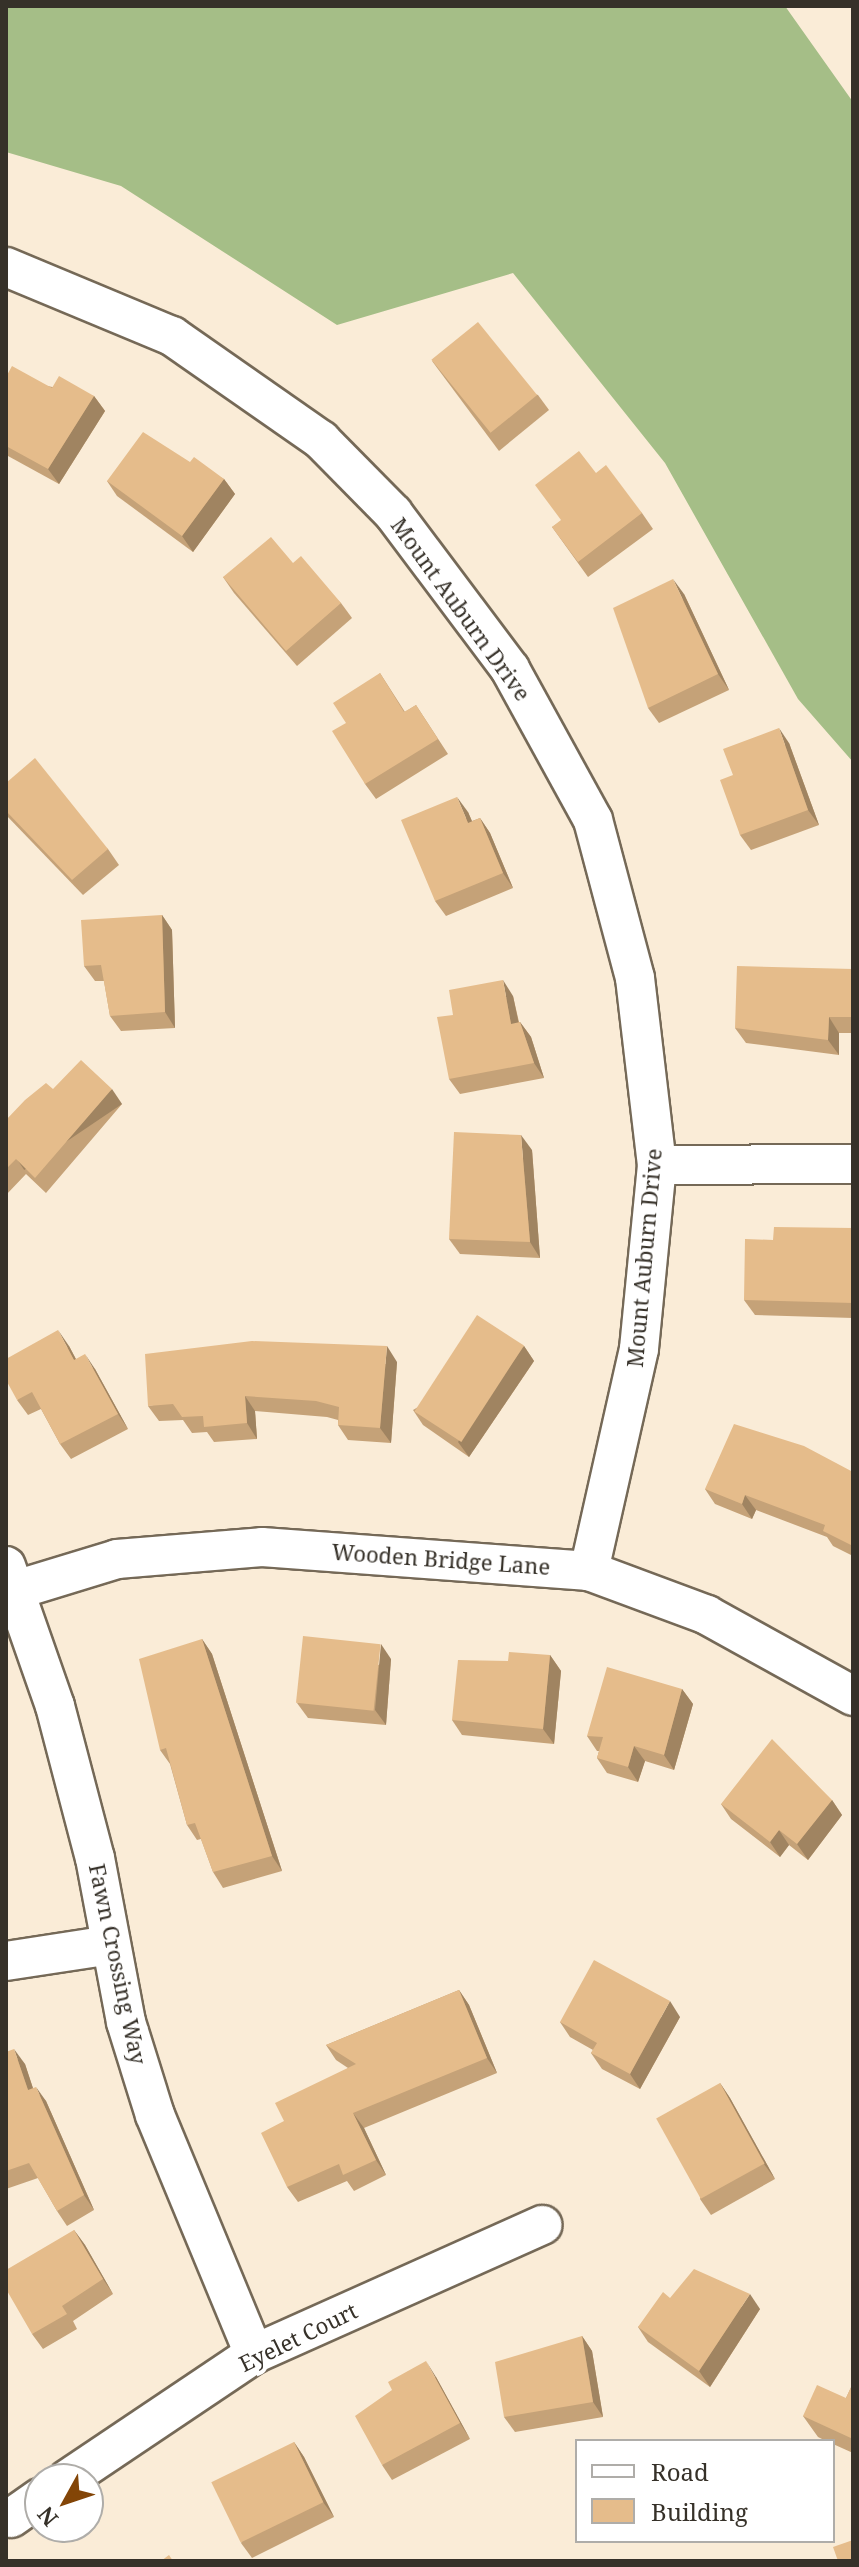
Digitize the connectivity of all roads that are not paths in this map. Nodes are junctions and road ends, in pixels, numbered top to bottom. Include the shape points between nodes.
1 (6, 267) edge
2 (853, 1164) edge
3 (657, 1165) junction
4 (589, 1571) junction
5 (10, 1582) edge
6 (853, 1696) edge
7 (110, 1945) junction
8 (6, 1961) edge
9 (543, 2225) dead end
10 (254, 2354) junction
11 (92, 2463) edge

1 - 3 street, Mount Auburn Drive via 172,336 268,396 393,513 510,669 593,820 617,895 651,1075
2 - 3 street
3 - 4 street, Mount Auburn Drive via 639,1349
4 - 5 street, Wooden Bridge Lane via 247,1547 117,1559
4 - 6 street, Wooden Bridge Lane via 707,1615
5 - 7 street, Fawn Crossing Way via 95,1858
7 - 8 street
7 - 10 street, Fawn Crossing Way via 155,2115
9 - 10 street, Eyelet Court
10 - 11 street, Eyelet Court

